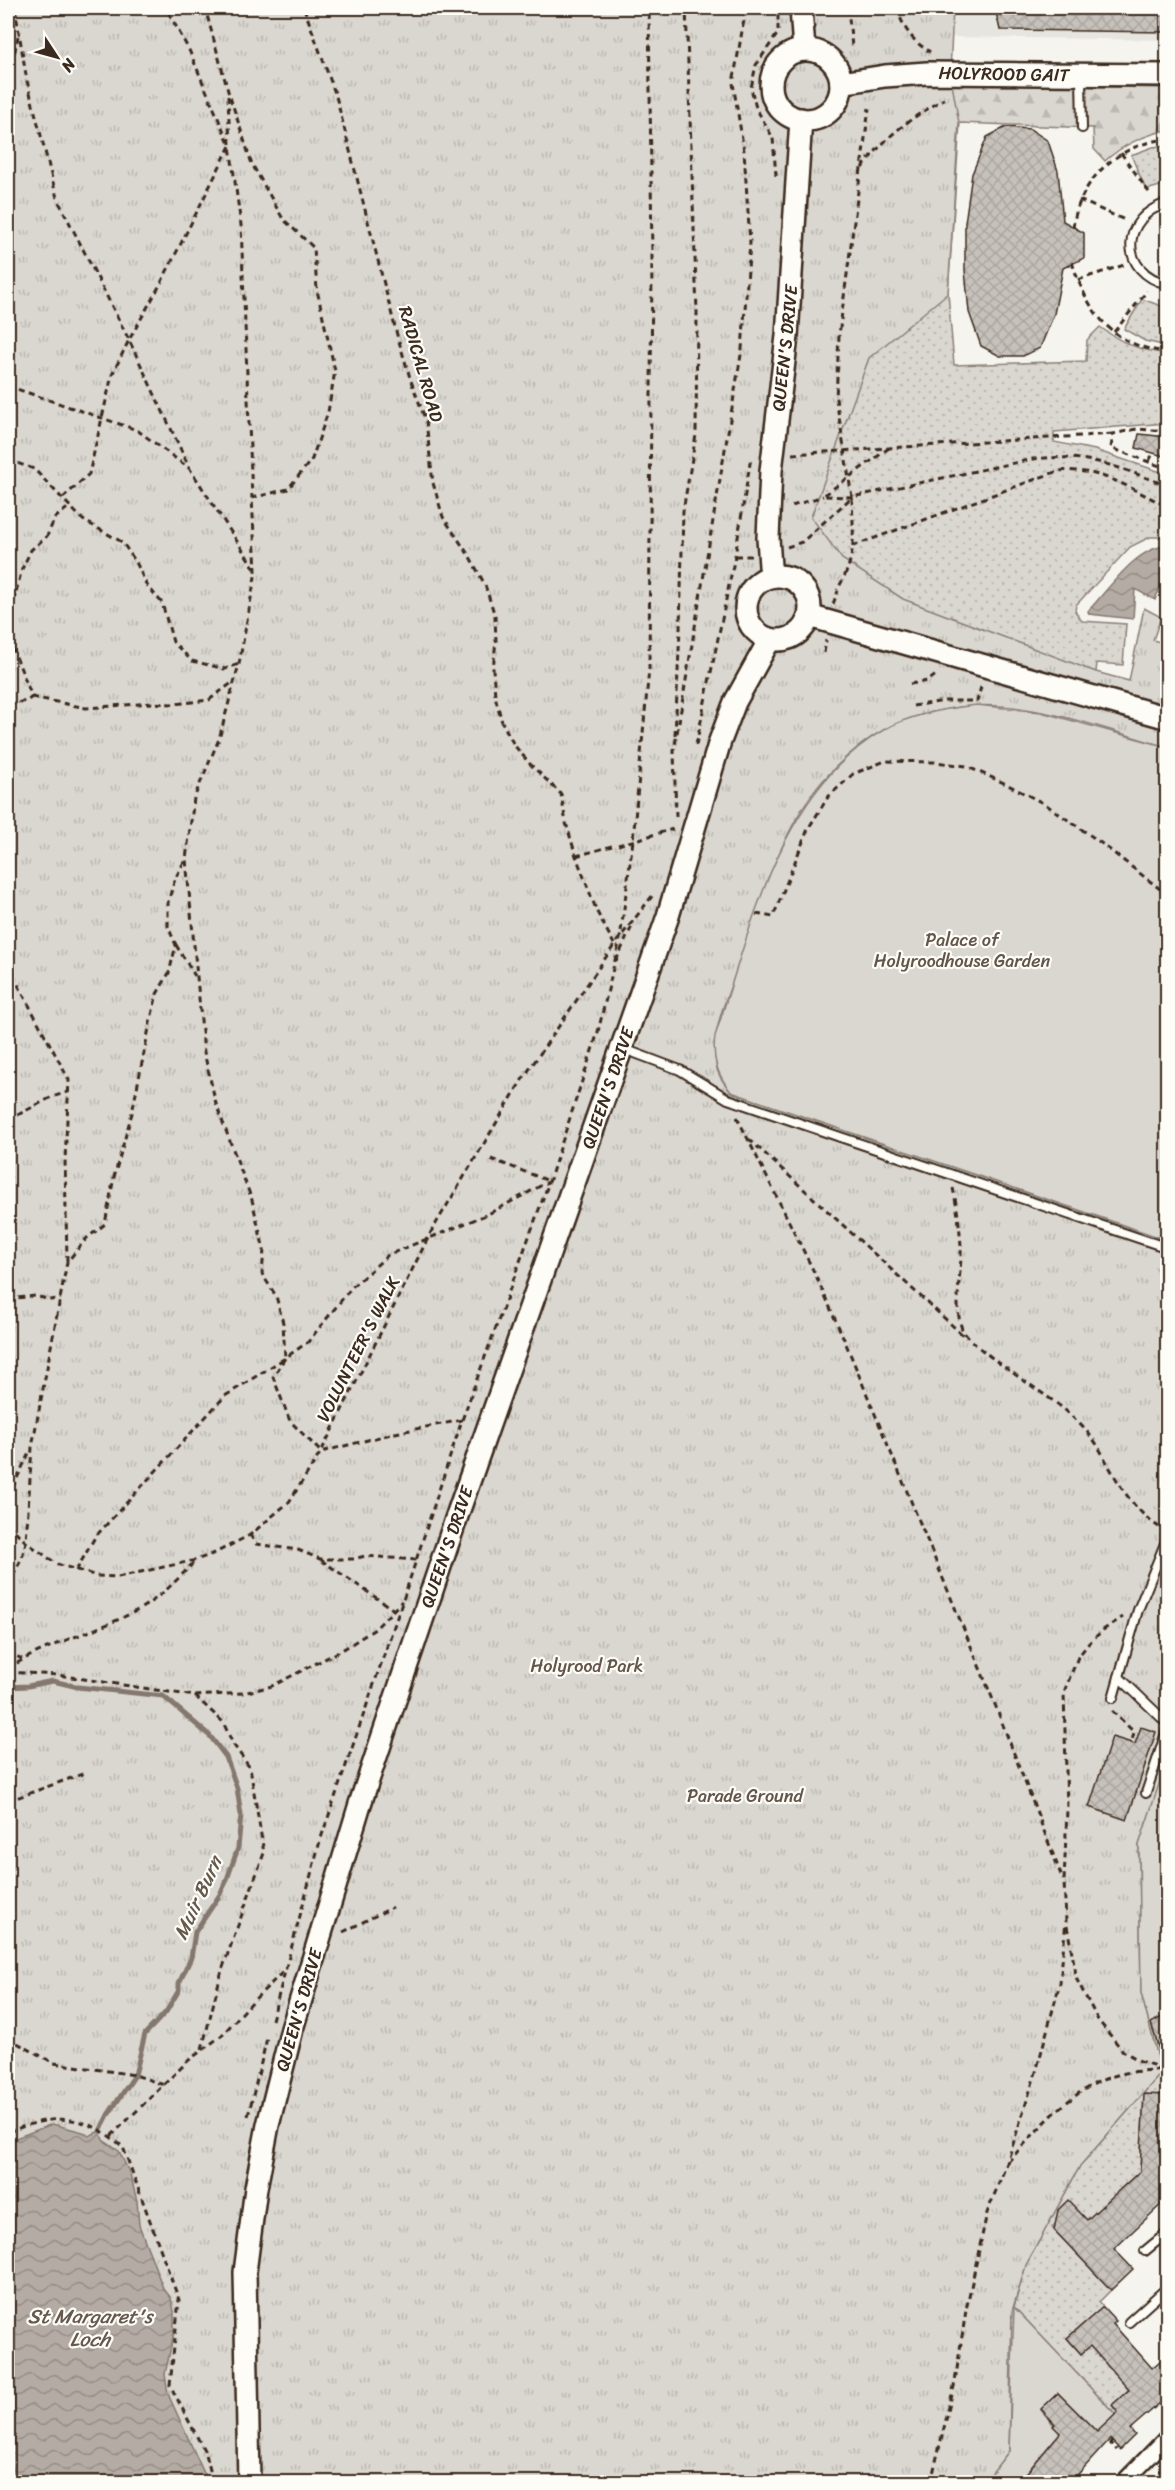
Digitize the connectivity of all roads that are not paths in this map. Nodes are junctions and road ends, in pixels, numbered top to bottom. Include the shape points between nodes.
1 (801, 8) edge
2 (804, 50) junction
3 (1081, 75) junction
4 (1167, 75) edge
5 (841, 83) junction
6 (801, 119) junction
7 (1082, 128) dead end
8 (1167, 203) edge
9 (1167, 284) edge
10 (773, 576) junction
11 (809, 616) junction
12 (770, 639) junction
13 (1167, 718) edge
14 (621, 1048) junction
15 (1167, 1248) edge
16 (1167, 1535) edge
17 (1119, 1677) junction
18 (1113, 1698) road end
19 (1167, 1725) edge
20 (1146, 1793) dead end
21 (1167, 2232) edge
22 (1145, 2251) dead end
23 (1167, 2287) edge
24 (1130, 2322) dead end
25 (1167, 2438) edge
26 (249, 2482) edge
27 (1124, 2482) edge

1 - 2 street
2 - 5 street via 830,59 838,69
2 - 6 street via 780,62 772,80 778,105
3 - 4 street, HOLYROOD GAIT
3 - 5 street, HOLYROOD GAIT via 927,73
3 - 7 lane
5 - 6 street via 836,103 827,113 815,119
6 - 10 street, QUEEN'S DRIVE via 790,304 771,471 768,538
8 - 9 lane via 1155,206 1136,224 1131,251 1144,274
10 - 11 street via 786,577 802,586 808,597
10 - 12 street via 752,588 746,606 754,629
11 - 12 street via 794,635
11 - 13 street
12 - 14 street, QUEEN'S DRIVE via 723,731 678,886
14 - 15 lane via 680,1070 728,1099
14 - 26 street, QUEEN'S DRIVE via 360,1804 292,2029 268,2126 245,2272
16 - 17 lane via 1138,1610
17 - 18 lane
17 - 19 lane
19 - 20 lane
21 - 22 lane
23 - 24 lane
25 - 27 street

